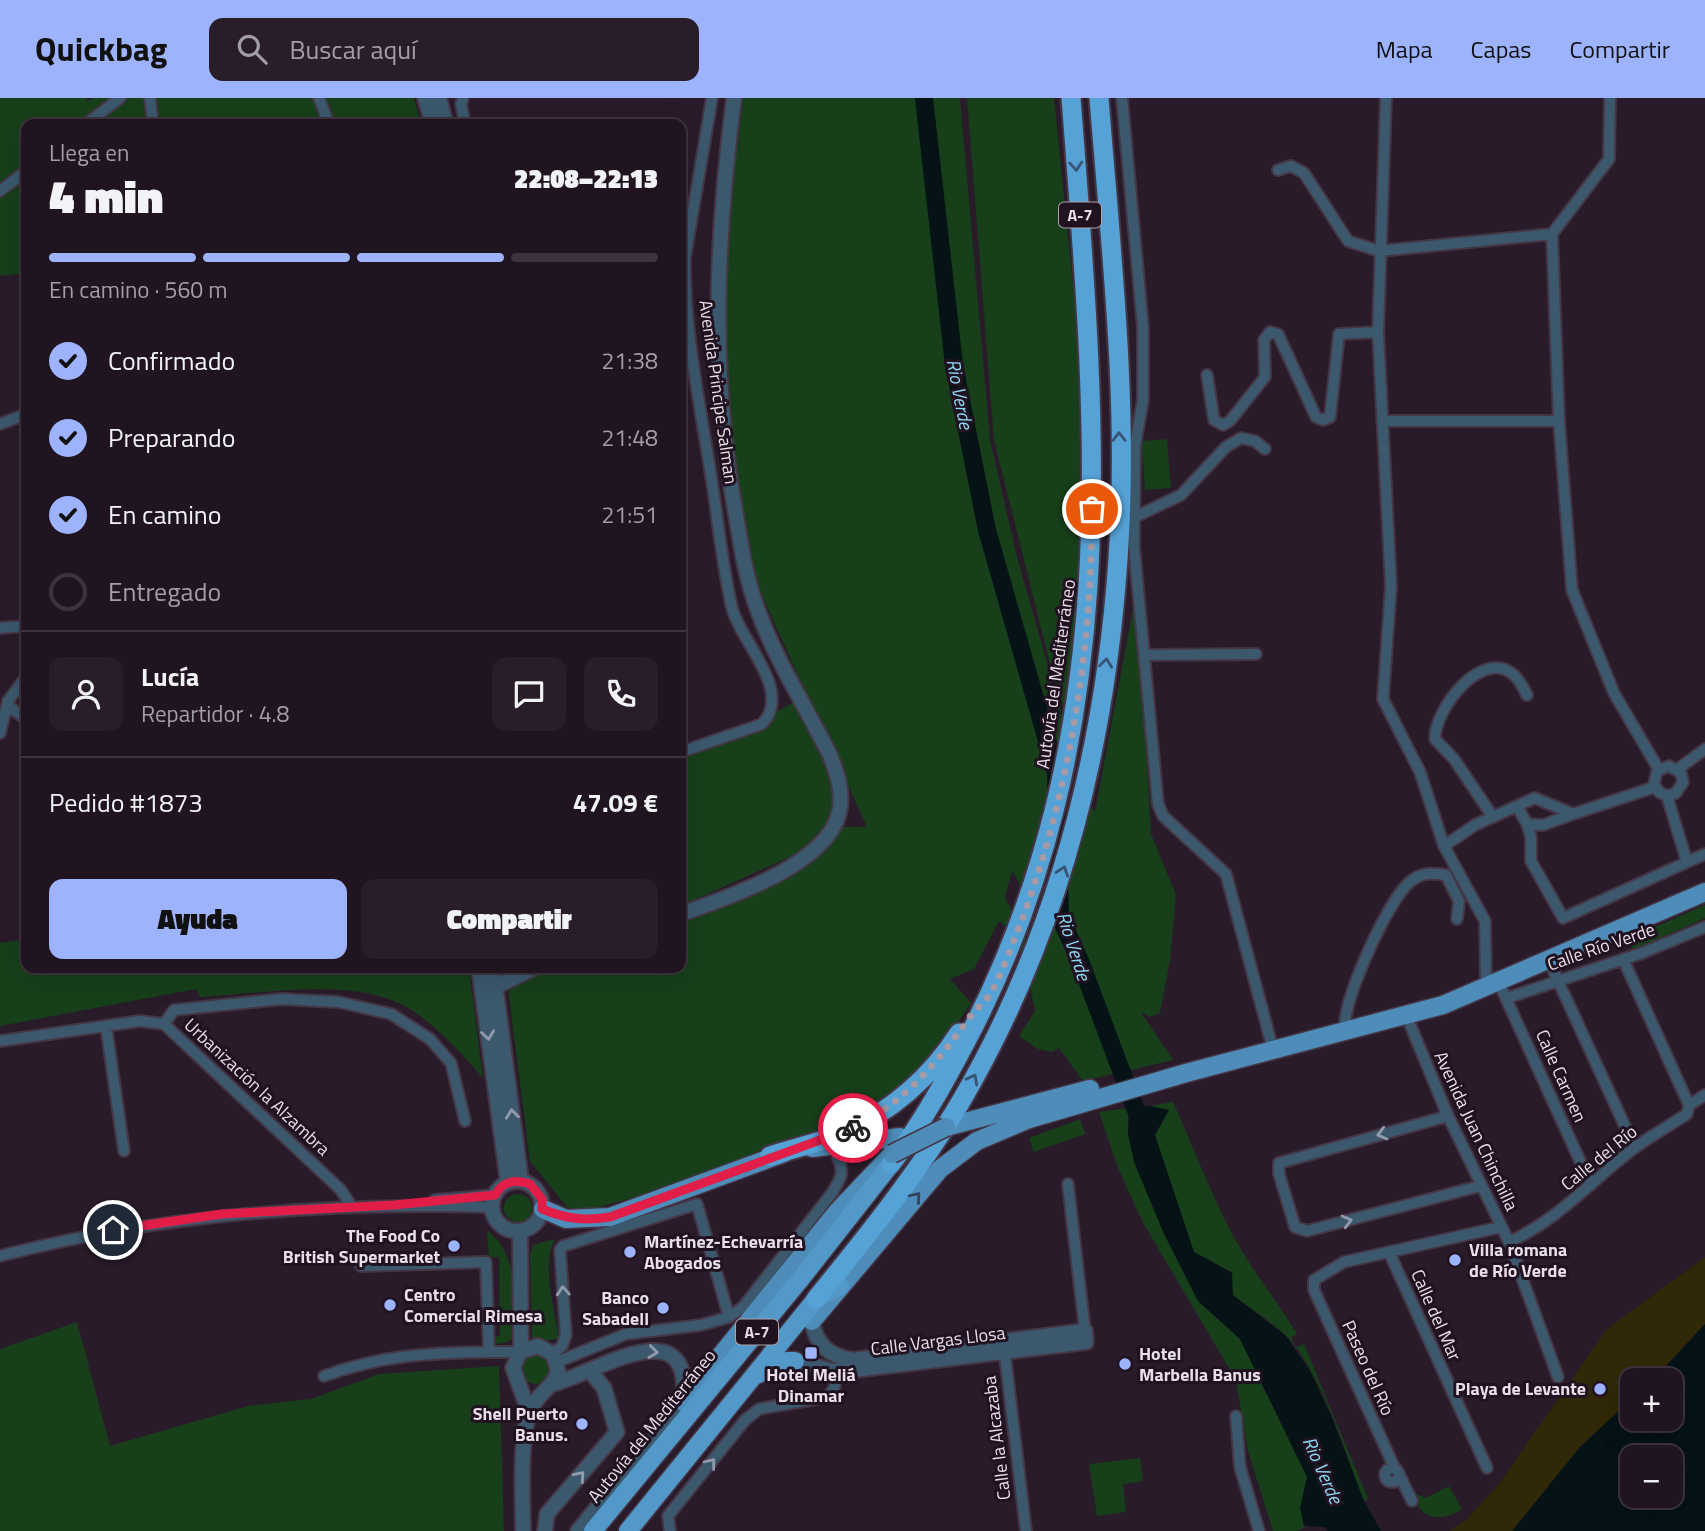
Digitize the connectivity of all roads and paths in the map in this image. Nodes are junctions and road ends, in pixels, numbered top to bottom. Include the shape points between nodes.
1 (120, 98) edge
2 (150, 98) edge
3 (319, 98) edge
4 (425, 98) edge
5 (439, 98) edge
6 (463, 98) edge
7 (712, 98) edge
8 (734, 98) edge
9 (1071, 98) edge
10 (1099, 98) edge
11 (1122, 98) edge
12 (1386, 98) edge
13 (1611, 98) edge
14 (93, 119) edge
15 (152, 119) edge
16 (327, 119) edge
17 (431, 119) edge
18 (445, 119) edge
19 (464, 119) edge
20 (1278, 170) dead end
21 (21, 175) edge
22 (0, 191) edge
23 (1552, 234) junction
24 (1379, 251) junction
25 (686, 252) edge
26 (686, 290) edge
27 (1378, 332) junction
28 (1206, 374) dead end
29 (21, 416) edge
30 (1382, 421) junction
31 (1559, 421) junction
32 (0, 424) edge
33 (1265, 449) dead end
34 (1133, 518) junction
35 (21, 626) edge
36 (0, 628) edge
37 (1256, 654) dead end
38 (1144, 655) junction
39 (21, 684) edge
40 (1527, 695) dead end
41 (7, 705) junction
42 (21, 715) edge
43 (0, 733) edge
44 (1705, 749) edge
45 (686, 750) edge
46 (1678, 769) junction
47 (1659, 770) junction
48 (1655, 787) junction
49 (1667, 796) junction
50 (1517, 806) junction
51 (1573, 814) junction
52 (1493, 817) junction
53 (1527, 824) junction
54 (1444, 846) junction
55 (1705, 854) edge
56 (1687, 862) junction
57 (1705, 881) edge
58 (1705, 892) edge
59 (686, 912) edge
60 (1457, 919) dead end
61 (1705, 926) edge
62 (1623, 959) junction
63 (1549, 961) junction
64 (480, 973) edge
65 (494, 973) edge
66 (524, 973) edge
67 (1557, 980) junction
68 (495, 987) junction
69 (1497, 987) junction
70 (988, 998) junction
71 (1407, 1017) junction
72 (164, 1024) junction
73 (1345, 1024) junction
74 (106, 1026) junction
75 (0, 1041) edge
76 (1271, 1042) junction
77 (1185, 1069) junction
78 (1705, 1095) edge
79 (1084, 1096) junction
80 (1689, 1105) junction
81 (1448, 1116) junction
82 (466, 1121) dead end
83 (953, 1125) junction
84 (1634, 1148) junction
85 (124, 1151) dead end
86 (770, 1156) junction
87 (837, 1157) dead end
88 (891, 1159) junction
89 (514, 1182) junction
90 (1068, 1184) dead end
91 (1591, 1185) junction
92 (1480, 1186) junction
93 (493, 1201) junction
94 (352, 1207) junction
95 (542, 1209) junction
96 (1501, 1227) junction
97 (520, 1231) junction
98 (1509, 1242) junction
99 (1388, 1252) junction
100 (0, 1256) edge
101 (361, 1266) dead end
102 (840, 1286) joint
103 (813, 1316) junction
104 (729, 1317) junction
105 (522, 1321) junction
106 (1086, 1336) joint
107 (538, 1346) junction
108 (1004, 1347) junction
109 (494, 1352) junction
110 (519, 1353) junction
111 (555, 1358) junction
112 (795, 1361) joint
113 (838, 1365) junction
114 (589, 1370) junction
115 (324, 1376) dead end
116 (754, 1376) junction
117 (1558, 1377) dead end
118 (520, 1386) junction
119 (550, 1386) junction
120 (683, 1402) junction
121 (529, 1412) junction
122 (1236, 1416) dead end
123 (1486, 1468) dead end
124 (1412, 1501) dead end
125 (584, 1529) edge
126 (523, 1531) edge
127 (545, 1531) edge
128 (628, 1531) edge
129 (670, 1531) edge
130 (1026, 1531) edge
131 (1259, 1531) edge

1 - 14 street
2 - 15 street
3 - 16 street
4 - 17 street
5 - 18 street
6 - 19 street
7 - 25 street, Avenida Principe Salman
8 - 59 street via 718,272 718,382 726,464 758,610 830,755 838,777 840,811 826,840 811,853 742,890
9 -> 70 highway, Autovía del Mediterráneo / A-7 via 1089,333 1092,560 1078,697 1053,820 1010,949
103 -> 10 highway, A-7 via 938,1139 977,1071 1022,981 1067,857 1095,731 1118,558 1116,328
11 - 34 street via 1143,328 1143,399 1135,446
12 - 24 street
13 - 23 street via 1609,159
20 - 24 street via 1291,166 1304,173 1348,241
21 - 22 street
23 - 24 street
23 - 31 street
24 - 27 street
26 - 45 street, Avenida Principe Salman via 733,610 770,684 770,715 762,724
27 - 28 street via 1339,334 1330,416 1323,420 1316,417 1278,334 1270,332 1264,340 1265,377 1223,425 1214,421
27 - 30 street
29 - 32 street
30 - 31 street
30 - 54 street via 1391,586 1383,699 1420,772
31 - 47 street via 1572,590 1614,694
33 - 34 street via 1241,438 1226,447 1181,495
34 - 38 street
35 - 36 street
37 - 38 street
38 - 76 street via 1158,804 1163,816 1226,874
39 - 41 street
40 - 52 street via 1515,675 1501,670 1469,677 1434,730 1435,739
41 - 42 street
41 - 43 street
44 - 46 street
46 - 47 street
46 - 49 street via 1682,786
47 - 48 street via 1653,780
48 - 49 street
48 - 51 street
49 - 56 street
50 - 51 street via 1535,798
50 - 52 street
50 - 53 street
51 - 53 street via 1543,825
52 - 54 street
53 - 56 street via 1531,861 1563,918
54 - 69 street via 1485,921
55 - 56 street
57 - 69 main road
58 - 63 main road
60 - 73 street via 1459,901 1446,875 1426,873 1409,883 1379,930 1346,1003
61 - 62 street, Calle Río Verde
62 - 67 street, Calle Río Verde
62 - 80 street
63 - 67 street
63 - 69 main road
64 -> 89 street
65 - 68 street
66 - 68 street
67 - 69 street, Calle Río Verde
67 - 84 street
89 -> 68 street
69 - 71 main road
69 - 73 main road
69 - 91 street, Calle Carmen
70 - 86 highway via 935,1066 890,1106 844,1133
70 - 88 highway, Autovía del Mediterráneo / A-7 via 937,1096
71 - 77 main road
71 - 81 street, Avenida Juan Chinchilla
72 - 74 street, Urbanización la Alzambra via 140,1021
72 - 82 street via 174,1010 282,999 339,1002 391,1014 430,1039 452,1063
72 - 94 street, Urbanización la Alzambra via 341,1190
73 - 76 main road
74 - 75 street, Urbanización la Alzambra
74 - 85 street
76 - 77 main road
77 - 79 main road
78 - 80 street, Calle del Río
79 - 83 main road
102 -> 79 main road via 964,1148
80 - 84 street, Calle del Río via 1687,1114
81 - 92 street, Avenida Juan Chinchilla
81 -> 92 street via 1279,1163 1295,1227 1307,1231
83 - 86 main road, bridge
83 - 88 main road, bridge
84 - 91 street, Calle del Río
86 - 95 main road via 610,1217 566,1219
87 - 104 street via 843,1166 842,1176 832,1193 743,1307
88 - 120 main road via 837,1212
88 - 125 highway, Autovía del Mediterráneo / A-7
89 - 93 street
89 - 95 street via 530,1184 542,1199
90 - 106 street
91 - 98 street, Calle del Río via 1561,1212
92 - 96 street, Avenida Juan Chinchilla
93 - 94 street
93 - 97 street via 504,1228
94 - 100 street via 222,1214 113,1230
95 - 97 street via 533,1227
96 - 98 street, Avenida Juan Chinchilla
96 - 99 street
97 - 105 street
98 - 117 street, Avenida Juan Chinchilla
99 - 123 street, Calle del Mar
99 - 124 street, Paseo del Río via 1344,1262 1314,1280 1314,1290
101 - 109 street via 486,1262
102 - 103 highway
103 - 113 street via 826,1350
103 - 116 highway, A-7
104 - 111 street via 626,1334
111 -> 104 street via 566,1335 563,1246 697,1204
105 - 107 street via 527,1339
105 - 110 street
106 - 108 street, Calle Vargas Llosa
107 - 110 street
107 - 111 street
108 - 113 street, Calle Vargas Llosa
108 - 130 street, Calle la Alcazaba
109 - 110 street
109 - 115 street via 396,1356
110 - 118 street via 514,1374
111 - 119 street via 558,1371
112 - 113 street, Calle Vargas Llosa
112 - 116 highway via 787,1360
129 -> 113 street via 668,1516 745,1420 759,1409 827,1397 834,1389
114 - 119 street
114 -> 120 street via 635,1351 662,1352 681,1369
127 -> 114 street via 547,1514 618,1427 604,1388
116 - 128 highway, A-7
118 - 119 street via 533,1392
118 - 121 street
119 - 121 street
120 - 125 street
121 - 126 street
122 - 131 street via 1240,1467

